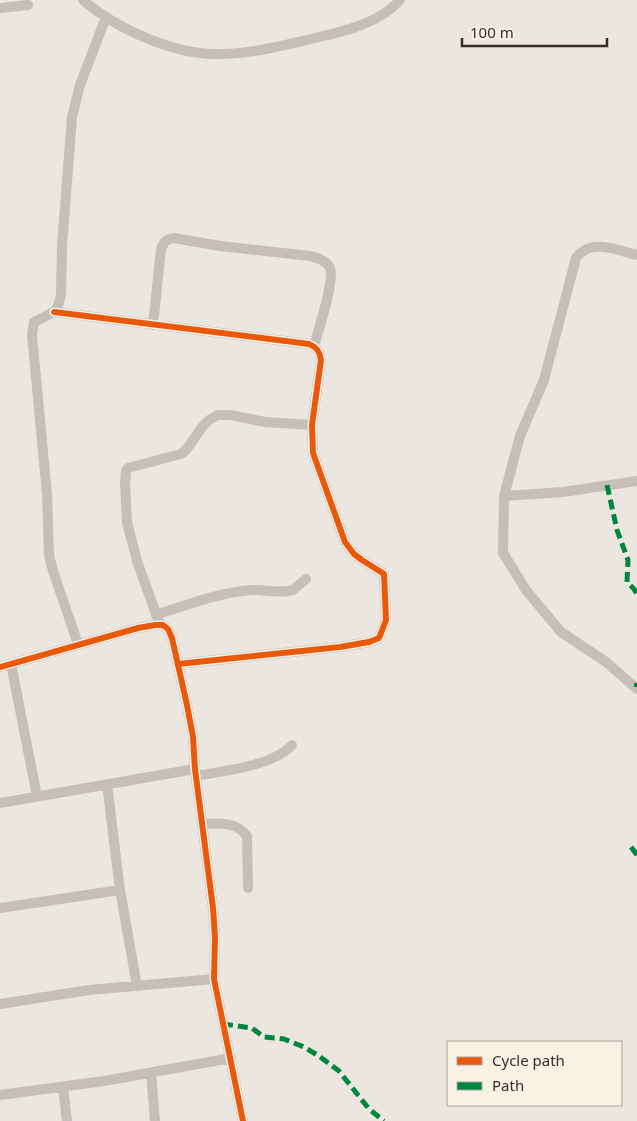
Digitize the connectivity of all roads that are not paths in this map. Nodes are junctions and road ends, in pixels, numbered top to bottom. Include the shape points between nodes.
1 (83, 0) edge
2 (400, 0) edge
3 (28, 5) dead end
4 (0, 8) edge
5 (106, 17) junction
6 (637, 255) edge
7 (54, 312) junction
8 (153, 325) junction
9 (314, 346) junction
10 (312, 425) junction
11 (637, 481) edge
12 (504, 496) junction
13 (306, 579) dead end
14 (158, 620) junction
15 (78, 644) junction
16 (11, 664) junction
17 (178, 664) junction
18 (0, 667) edge
19 (637, 689) edge
20 (292, 746) dead end
21 (196, 772) junction
22 (107, 784) junction
23 (37, 796) junction
24 (0, 802) edge
25 (204, 824) junction
26 (248, 888) dead end
27 (120, 890) junction
28 (0, 908) edge
29 (214, 979) junction
30 (137, 986) junction
31 (0, 1004) edge
32 (231, 1058) junction
33 (151, 1074) junction
34 (63, 1087) junction
35 (0, 1095) edge
36 (67, 1121) edge
37 (156, 1121) edge
38 (243, 1121) edge

1 - 5 street
2 - 5 street via 376,18 335,33 264,50 216,54 178,48 126,30
3 - 4 street
5 - 7 street via 80,85 72,117 61,295
6 - 12 street via 596,246 581,251 576,258 544,380 520,436
7 - 8 street
7 - 15 street via 34,322 32,343 46,484 49,554
8 - 9 street
8 - 9 street via 161,249 164,241 174,238 322,260 331,273
9 - 10 street via 321,360
10 - 14 street via 218,415 203,426 181,454 128,468 127,522
10 - 17 street via 313,453 345,542 354,554 384,574 386,620 380,638 340,647
11 - 12 street via 563,492
12 - 19 street via 503,553 526,590 561,632 606,662
13 - 14 street via 288,591 252,590 201,600
14 - 15 street
14 - 17 street via 168,629
15 - 16 street
16 - 18 street
16 - 23 street
17 - 21 street via 193,737
20 - 21 street via 277,758 265,762
21 - 22 street
21 - 25 street
22 - 23 street
22 - 27 street
23 - 24 street
25 - 26 street via 230,825 248,836
25 - 29 street via 214,918
27 - 28 street
27 - 30 street
29 - 30 street
29 - 32 street
30 - 31 street
32 - 33 street
32 - 38 street
33 - 34 street
33 - 37 street
34 - 35 street
34 - 36 street

